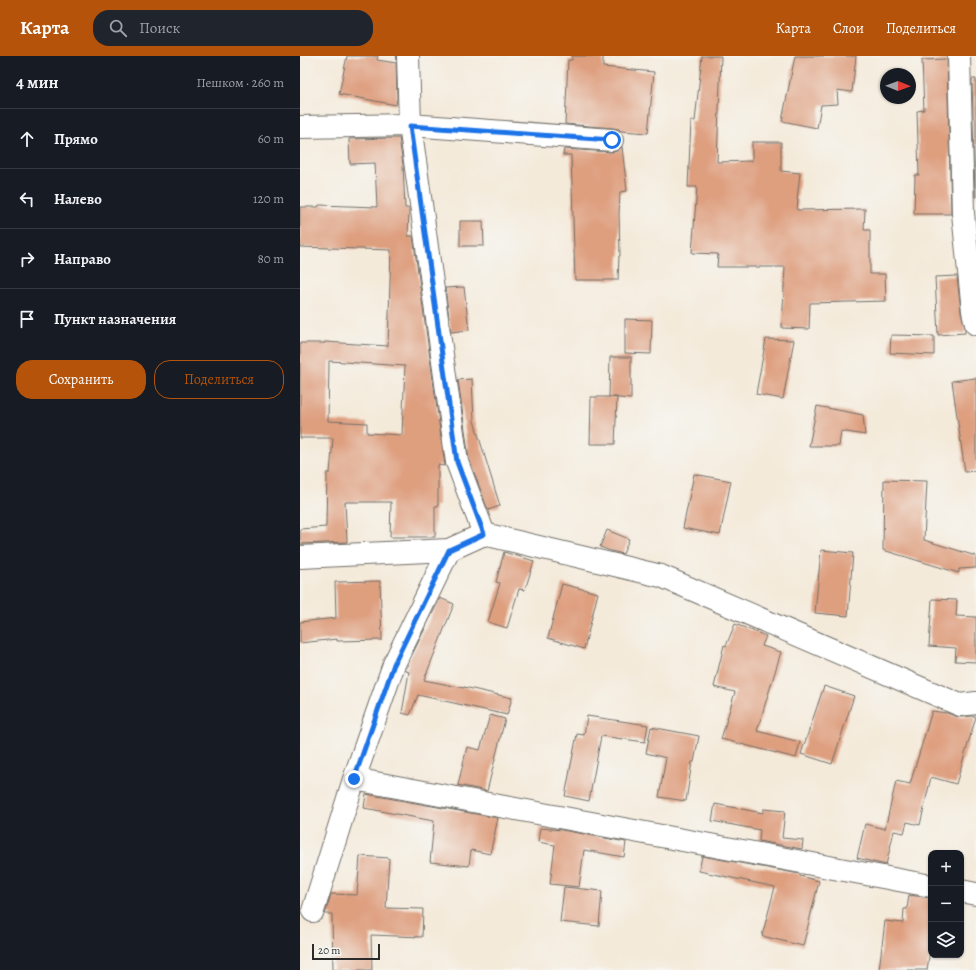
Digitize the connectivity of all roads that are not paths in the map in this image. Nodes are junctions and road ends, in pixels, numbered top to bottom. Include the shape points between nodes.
1 (408, 56) edge
2 (959, 56) edge
3 (410, 126) junction
4 (300, 127) edge
5 (612, 140) dead end
6 (970, 214) edge
7 (976, 324) edge
8 (484, 534) junction
9 (449, 550) junction
10 (300, 557) edge
11 (976, 704) edge
12 (354, 779) junction
13 (928, 885) edge
14 (964, 892) edge
15 (976, 894) edge
16 (313, 911) dead end

1 - 3 street
2 - 6 street
3 - 4 street
3 - 5 street
3 - 8 street via 457,462
6 - 7 street via 973,311
8 - 9 street
8 - 11 street via 661,576 960,705
9 - 10 street
9 - 12 street via 394,664
12 - 13 street
12 - 16 street
14 - 15 street

